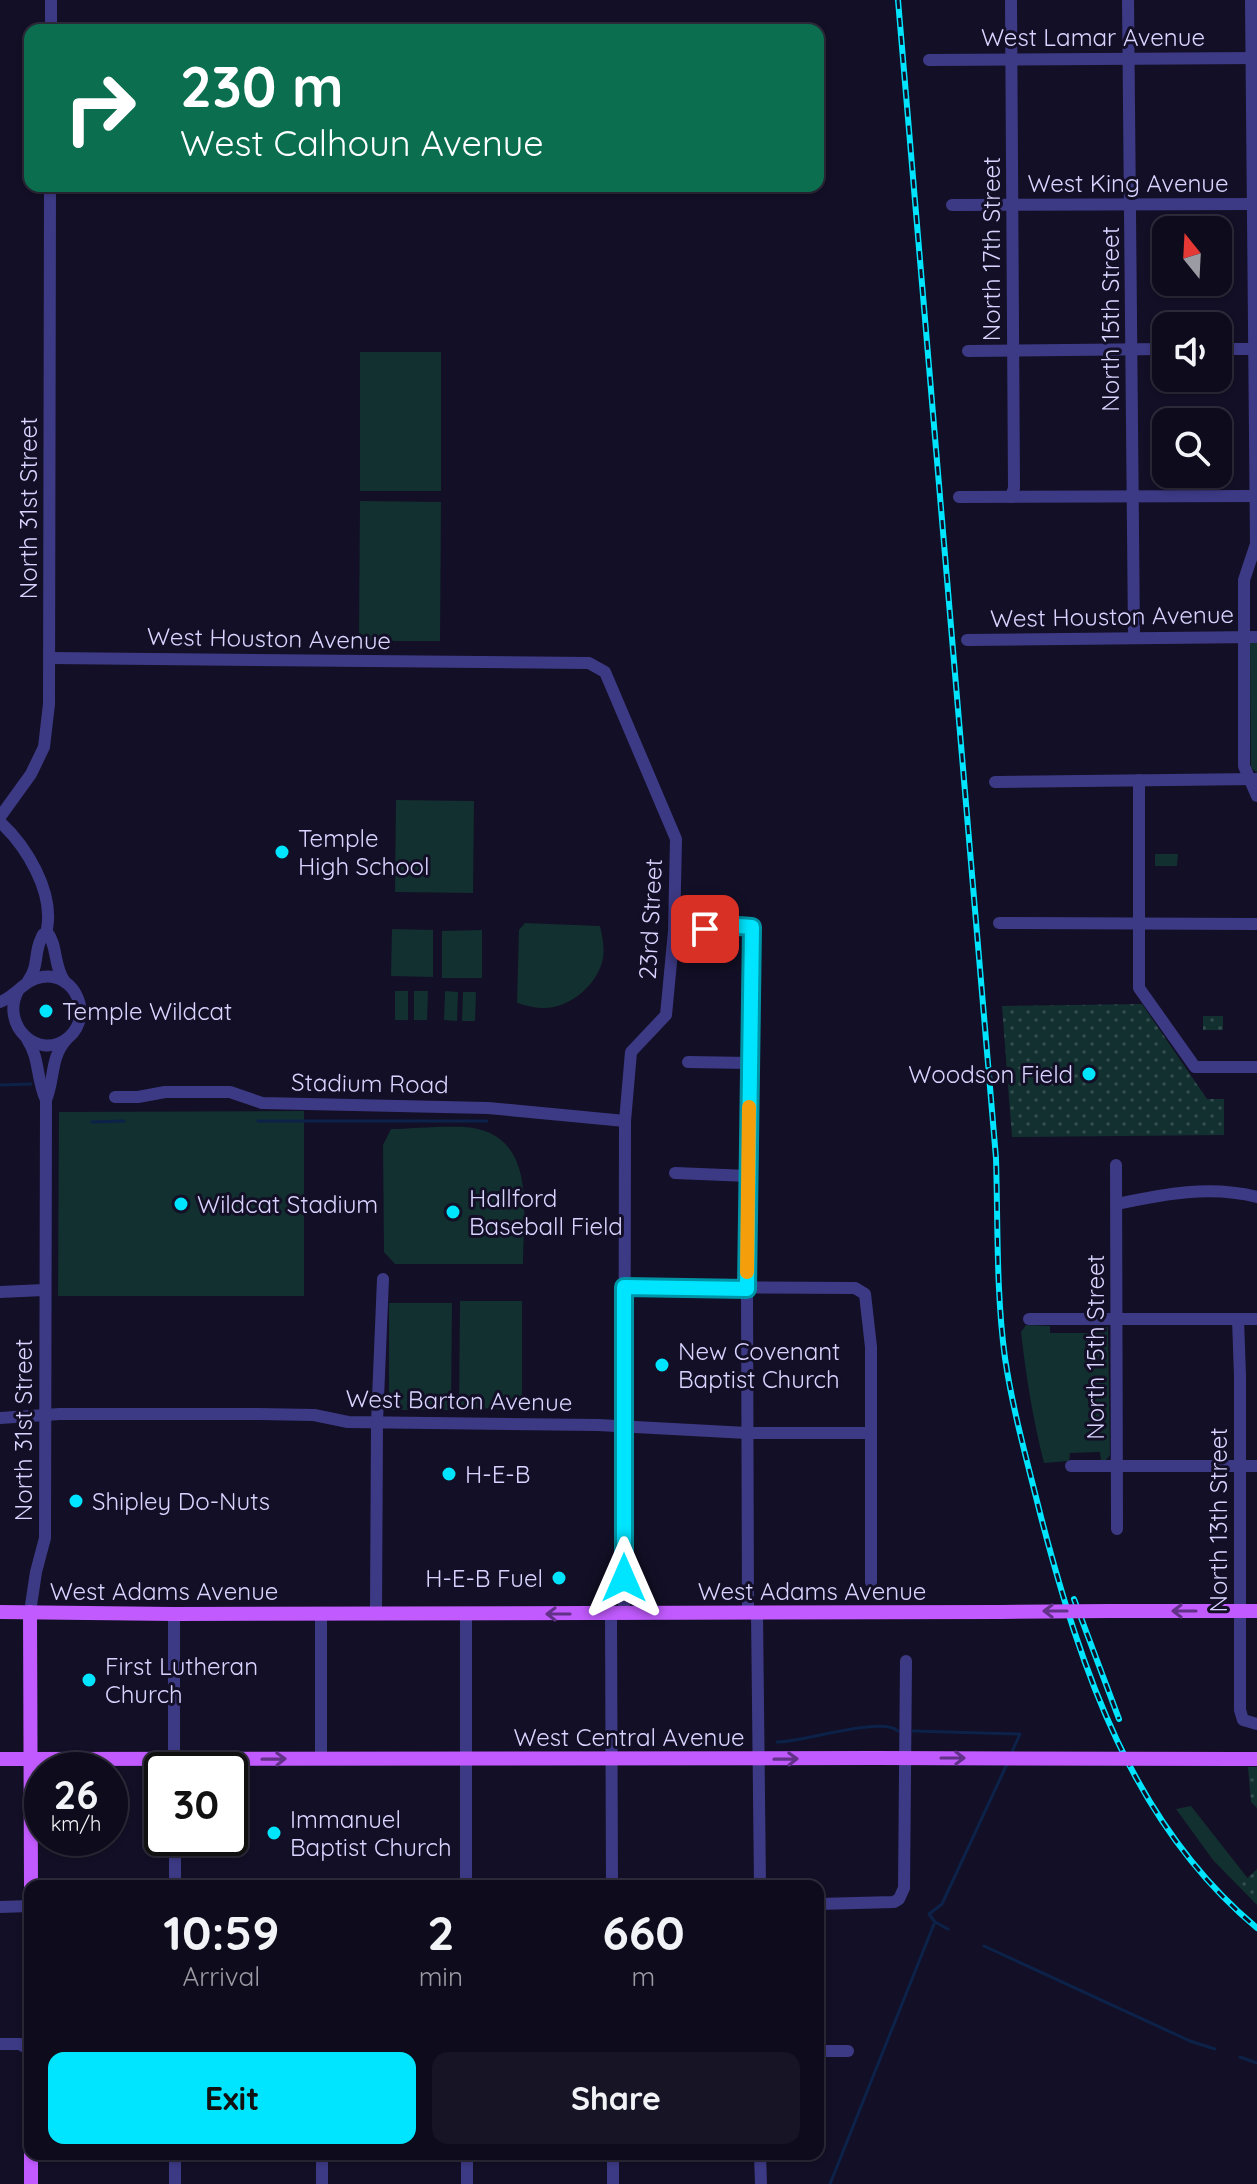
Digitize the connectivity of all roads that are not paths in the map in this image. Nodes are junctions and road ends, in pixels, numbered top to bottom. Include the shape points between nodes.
1 (51, 0) edge
2 (1011, 0) edge
3 (1128, 0) edge
4 (1251, 0) edge
5 (51, 24) edge
6 (1129, 58) junction
7 (1254, 58) edge
8 (929, 60) dead end
9 (1012, 60) junction
10 (50, 192) edge
11 (1255, 204) edge
12 (952, 205) dead end
13 (1131, 205) junction
14 (1012, 206) junction
15 (1152, 349) edge
16 (1232, 349) edge
17 (1252, 349) junction
18 (1132, 350) junction
19 (968, 351) dead end
20 (1014, 351) junction
21 (1133, 496) junction
22 (1256, 496) edge
23 (959, 497) dead end
24 (1011, 497) junction
25 (1134, 637) junction
26 (1250, 637) edge
27 (967, 640) dead end
28 (50, 658) junction
29 (489, 662) joint
30 (1254, 779) edge
31 (1139, 780) junction
32 (995, 782) dead end
33 (1257, 796) edge
34 (0, 820) edge
35 (999, 923) dead end
36 (1139, 924) junction
37 (1257, 924) edge
38 (705, 929) dead end
39 (47, 932) junction
40 (28, 981) junction
41 (65, 982) junction
42 (18, 991) junction
43 (0, 1002) edge
44 (0, 1020) edge
45 (23, 1036) junction
46 (67, 1039) junction
47 (688, 1062) dead end
48 (749, 1063) junction
49 (1257, 1067) edge
50 (115, 1097) dead end
51 (46, 1100) junction
52 (625, 1121) junction
53 (1116, 1165) dead end
54 (675, 1173) dead end
55 (749, 1176) junction
56 (1257, 1197) edge
57 (1117, 1204) junction
58 (383, 1279) dead end
59 (624, 1287) junction
60 (747, 1289) junction
61 (44, 1290) junction
62 (0, 1292) edge
63 (1029, 1319) dead end
64 (1116, 1319) junction
65 (1238, 1319) junction
66 (1257, 1319) edge
67 (43, 1416) junction
68 (0, 1418) edge
69 (377, 1422) junction
70 (624, 1428) junction
71 (747, 1433) junction
72 (870, 1433) junction
73 (1071, 1466) dead end
74 (1117, 1466) junction
75 (1239, 1466) junction
76 (1257, 1466) edge
77 (1117, 1529) dead end
78 (871, 1582) dead end
79 (1241, 1611) junction
80 (1257, 1611) edge
81 (0, 1612) edge
82 (30, 1612) junction
83 (376, 1612) junction
84 (321, 1613) junction
85 (753, 1613) junction
86 (174, 1614) junction
87 (466, 1614) junction
88 (618, 1614) junction
89 (906, 1661) dead end
90 (1257, 1724) edge
91 (30, 1752) edge
92 (174, 1752) edge
93 (612, 1757) junction
94 (24, 1758) edge
95 (0, 1759) edge
96 (321, 1759) junction
97 (465, 1759) junction
98 (759, 1759) junction
99 (1257, 1759) edge
100 (248, 1762) edge
101 (31, 1856) edge
102 (175, 1856) edge
103 (31, 1880) edge
104 (175, 1880) edge
105 (466, 1880) edge
106 (612, 1880) edge
107 (760, 1880) edge
108 (824, 1904) edge
109 (24, 1906) edge
110 (0, 1907) edge
111 (0, 2044) edge
112 (24, 2046) edge
113 (824, 2051) edge
114 (848, 2051) dead end
115 (31, 2160) edge
116 (175, 2160) edge
117 (322, 2160) edge
118 (467, 2160) edge
119 (613, 2160) edge
120 (760, 2160) edge
121 (31, 2184) edge
122 (175, 2184) edge
123 (322, 2184) edge
124 (467, 2184) edge
125 (613, 2184) edge
126 (761, 2184) edge

1 - 5 street
2 - 9 street, North 17th Street
3 - 6 street, North 15th Street
4 - 7 street
6 - 7 street, West Lamar Avenue
6 - 9 street, West Lamar Avenue
6 - 13 street, North 15th Street
7 - 11 street
8 - 9 street, West Lamar Avenue
9 - 14 street, North 17th Street
10 - 28 street, North 31st Street
11 - 13 street, West King Avenue
11 - 17 street
12 - 14 street, West King Avenue
13 - 14 street, West King Avenue
13 - 18 street, North 15th Street
14 - 20 street, North 17th Street
15 - 18 street
16 - 17 street
17 - 22 street
18 - 20 street
18 - 21 street, North 15th Street
19 - 20 street
20 - 24 street, North 17th Street
21 - 22 street
21 - 24 street
21 - 25 street, North 15th Street
22 - 26 street via 1256,544 1244,580
23 - 24 street
25 - 26 street, West Houston Avenue
25 - 27 street, West Houston Avenue
26 - 30 street via 1244,766
28 - 29 street, West Houston Avenue
28 - 34 street, North 31st Street via 44,747
29 - 52 street, 23rd Street via 589,663 605,672 676,839 666,1015 631,1052
30 - 31 street
30 - 33 street
31 - 32 street
31 - 36 street
34 - 39 street, North 31st Street via 34,864 47,906
35 - 36 street
36 - 37 street
36 - 49 street via 1139,988 1195,1067
38 - 48 street via 752,927
39 - 40 street, North 31st Street
39 - 41 street, North 31st Street
40 - 41 street via 49,976
40 - 42 street
41 - 46 street via 81,1007 76,1030
42 - 43 street
42 - 45 street via 12,1019
44 - 45 street
45 - 46 street via 45,1046
45 - 51 street, North 31st Street via 34,1050
46 - 51 street, North 31st Street via 56,1055
47 - 48 street
48 - 55 street
50 - 52 street, Stadium Road via 230,1092 262,1103 488,1108
51 - 61 street, North 31st Street
52 - 59 street, 23rd Street
53 - 57 street, North 15th Street
54 - 55 street
55 - 60 street
56 - 57 street via 1180,1192
57 - 64 street, North 15th Street
58 - 69 street
59 - 60 street
59 - 70 street, 23rd Street
60 - 71 street
60 - 72 street via 855,1288 865,1294 871,1347
61 - 62 street
61 - 67 street, North 31st Street
63 - 64 street
64 - 65 street
64 - 74 street, North 15th Street
65 - 66 street
65 - 75 street, North 13th Street
67 - 68 street, West Barton Avenue
67 - 69 street, West Barton Avenue via 259,1414
67 - 82 street, North 31st Street via 45,1538
69 - 70 street, West Barton Avenue
69 - 83 street
70 - 71 street, West Barton Avenue
70 - 88 street, 23rd Street
71 - 72 street, West Barton Avenue
71 - 85 street
72 - 78 street
73 - 74 street
74 - 75 street
74 - 77 street, North 15th Street
75 - 76 street
75 - 79 street, North 13th Street
79 - 80 main road, West Adams Avenue
79 -> 85 main road, West Adams Avenue, bridge
79 - 90 street, North 13th Street via 1240,1710 1243,1720
81 - 82 main road, West Adams Avenue
82 - 86 main road, West Adams Avenue
82 - 91 main road, North 31st Street
83 - 84 main road, West Adams Avenue
83 - 87 main road, West Adams Avenue
84 - 86 main road, West Adams Avenue
84 - 96 street
85 - 88 main road, West Adams Avenue
85 - 98 street
86 - 92 street
88 -> 87 main road, West Adams Avenue
87 - 97 street
88 - 93 street, 23rd Street
89 - 108 street via 904,1888 899,1899
93 - 97 main road, West Central Avenue
93 - 98 main road, West Central Avenue
93 - 106 street, 23rd Street
94 - 95 main road, West Central Avenue
96 - 97 main road, West Central Avenue
100 -> 96 main road, West Central Avenue
97 - 105 street
98 -> 99 main road, West Central Avenue, bridge
98 - 107 street
101 - 103 main road, North 31st Street
102 - 104 street
109 - 110 street
111 - 112 street
113 - 114 street
115 - 121 main road
116 - 122 street
117 - 123 street
118 - 124 street
119 - 125 street
120 - 126 street

